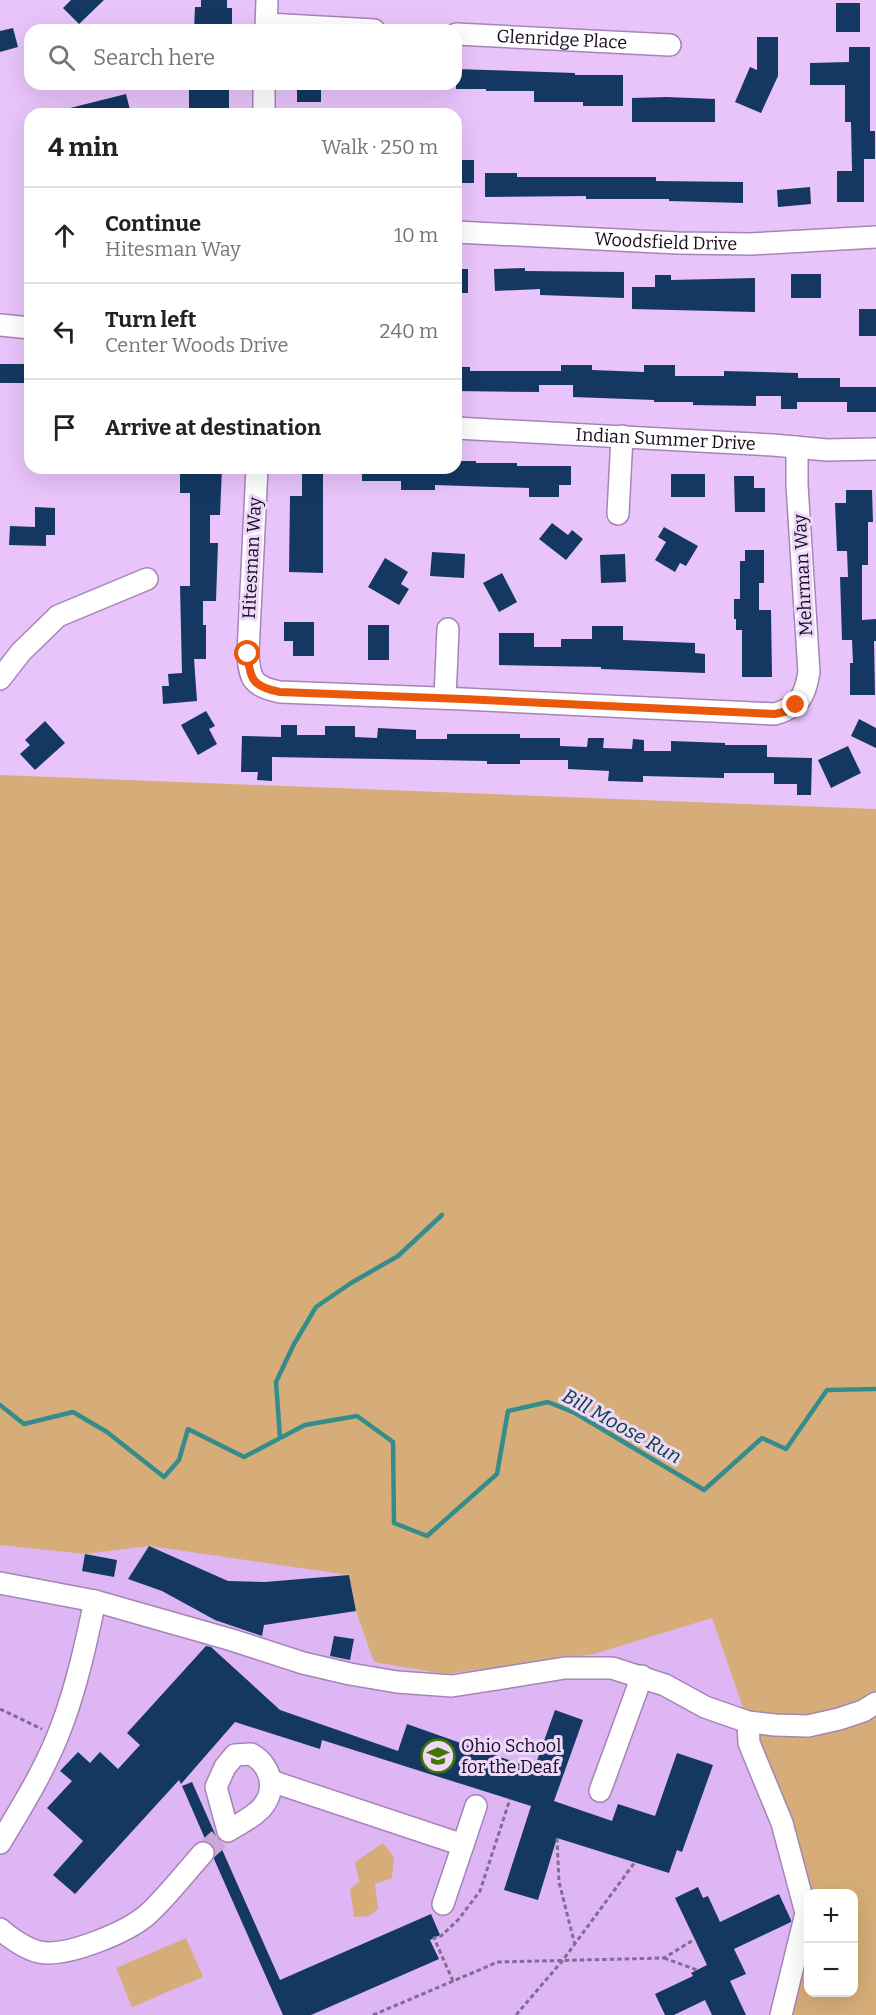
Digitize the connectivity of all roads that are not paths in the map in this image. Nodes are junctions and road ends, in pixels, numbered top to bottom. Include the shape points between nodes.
1 (267, 0) edge
2 (266, 24) edge
3 (462, 34) edge
4 (670, 45) dead end
5 (264, 90) edge
6 (264, 108) edge
7 (462, 232) edge
8 (876, 237) edge
9 (0, 325) edge
10 (24, 327) edge
11 (462, 428) edge
12 (621, 436) junction
13 (797, 447) junction
14 (876, 449) edge
15 (257, 474) edge
16 (618, 514) dead end
17 (147, 579) dead end
18 (448, 629) dead end
19 (0, 679) edge
20 (445, 698) junction
21 (0, 1583) edge
22 (95, 1601) junction
23 (642, 1676) junction
24 (876, 1703) edge
25 (748, 1722) junction
26 (271, 1781) dead end
27 (600, 1791) dead end
28 (476, 1806) dead end
29 (0, 1843) edge
30 (463, 1845) junction
31 (203, 1853) tunnel mouth
32 (443, 1904) dead end
33 (0, 1929) edge
34 (781, 2015) edge

1 - 2 street
3 - 4 street, Glenridge Place
5 - 6 street
7 - 8 street, Woodsfield Drive via 751,244
9 - 10 street
11 - 12 street, Indian Summer Drive
12 - 13 street, Indian Summer Drive
12 - 16 street
13 - 14 street, Indian Summer Drive
13 - 20 street, Mehrman Way via 809,672 807,688 788,711 775,714
15 - 20 street, Hitesman Way via 248,654 255,684 280,692
17 - 19 street via 58,616
18 - 20 street
21 - 22 street
22 - 23 street via 303,1663 397,1682 452,1686 565,1668 612,1668
22 - 29 street via 81,1668 57,1736
23 - 25 street via 705,1707
23 - 27 street
24 - 25 street via 855,1714 808,1726
25 - 34 street via 748,1743 782,1822 806,1913
26 - 30 street
28 - 30 street
30 - 32 street
31 - 33 street via 146,1916 74,1951 40,1952 9,1938

